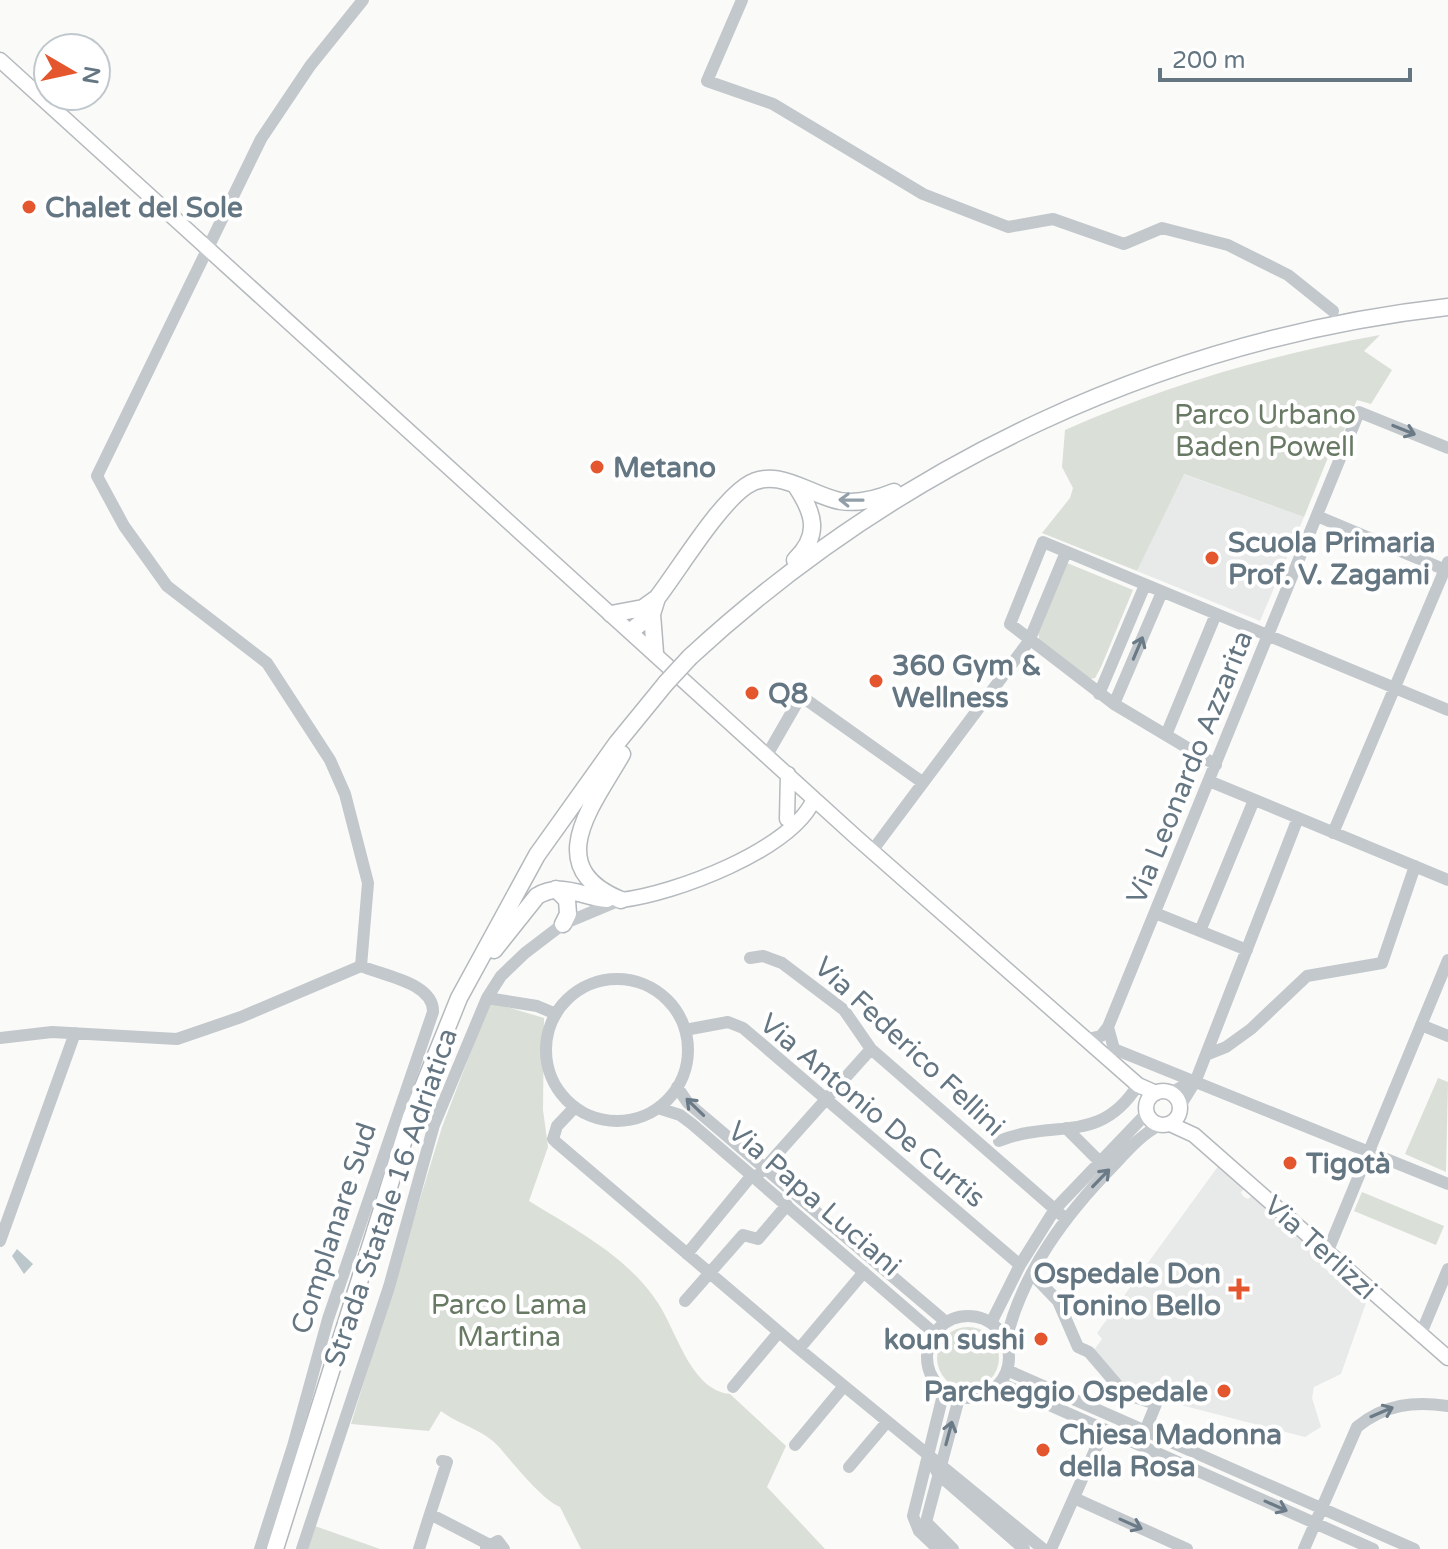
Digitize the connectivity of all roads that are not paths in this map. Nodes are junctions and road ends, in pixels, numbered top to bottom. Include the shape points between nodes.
1 (363, 0) edge
2 (742, 0) edge
3 (0, 60) edge
4 (207, 248) junction
5 (1448, 307) edge
6 (1333, 311) dead end
7 (1448, 317) edge
8 (1448, 448) edge
9 (950, 467) junction
10 (795, 485) junction
11 (1317, 516) junction
12 (1066, 552) junction
13 (1447, 567) edge
14 (1145, 585) junction
15 (1162, 592) junction
16 (651, 607) junction
17 (745, 609) junction
18 (611, 614) junction
19 (1216, 614) junction
20 (631, 631) junction
21 (1269, 636) junction
22 (1029, 641) junction
23 (655, 653) junction
24 (694, 661) junction
25 (670, 687) junction
26 (1395, 688) junction
27 (1099, 694) junction
28 (1114, 704) junction
29 (1448, 710) edge
30 (1166, 735) junction
31 (622, 754) junction
32 (767, 755) junction
33 (1216, 765) junction
34 (788, 774) junction
35 (1209, 781) junction
36 (922, 782) junction
37 (814, 799) junction
38 (1254, 800) junction
39 (1298, 818) junction
40 (790, 823) junction
41 (843, 825) junction
42 (1333, 833) junction
43 (872, 851) junction
44 (1415, 866) junction
45 (1448, 880) edge
46 (556, 889) junction
47 (621, 900) junction
48 (1155, 913) junction
49 (563, 924) junction
50 (1200, 931) junction
51 (494, 950) junction
52 (1247, 950) junction
53 (750, 958) dead end
54 (1448, 960) edge
55 (361, 966) junction
56 (487, 998) junction
57 (556, 1014) junction
58 (1421, 1025) junction
59 (1108, 1027) junction
60 (685, 1030) junction
61 (75, 1033) junction
62 (1448, 1036) edge
63 (0, 1038) edge
64 (1087, 1039) junction
65 (871, 1049) junction
66 (1122, 1052) junction
67 (1206, 1055) junction
68 (1196, 1080) junction
69 (677, 1087) junction
70 (1151, 1096) junction
71 (825, 1100) junction
72 (575, 1107) junction
73 (658, 1108) junction
74 (1180, 1108) junction
75 (1165, 1124) junction
76 (1066, 1128) junction
77 (1194, 1135) junction
78 (999, 1141) dead end
79 (1369, 1151) junction
80 (1099, 1161) junction
81 (755, 1173) junction
82 (1448, 1184) edge
83 (787, 1205) junction
84 (1055, 1209) junction
85 (1066, 1219) junction
86 (0, 1241) edge
87 (859, 1249) junction
88 (684, 1251) junction
89 (1327, 1253) junction
90 (849, 1259) junction
91 (1020, 1265) junction
92 (1448, 1269) edge
93 (864, 1272) junction
94 (710, 1274) junction
95 (1032, 1274) junction
96 (1444, 1292) edge
97 (685, 1301) dead end
98 (946, 1322) junction
99 (991, 1323) junction
100 (779, 1332) junction
101 (934, 1333) junction
102 (1420, 1336) junction
103 (1006, 1341) junction
104 (799, 1349) junction
105 (1448, 1358) edge
106 (1007, 1370) junction
107 (1000, 1383) junction
108 (844, 1386) junction
109 (733, 1387) dead end
110 (944, 1391) junction
111 (959, 1398) junction
112 (1448, 1406) edge
113 (887, 1422) junction
114 (1104, 1430) junction
115 (1149, 1434) junction
116 (795, 1445) dead end
117 (1148, 1449) junction
118 (928, 1457) junction
119 (442, 1461) dead end
120 (1216, 1464) junction
121 (849, 1467) dead end
122 (939, 1470) junction
123 (1211, 1477) junction
124 (1074, 1498) junction
125 (1321, 1508) junction
126 (430, 1514) junction
127 (1315, 1523) junction
128 (920, 1524) junction
129 (493, 1547) edge
130 (260, 1549) edge
131 (275, 1549) edge
132 (284, 1549) edge
133 (302, 1549) edge
134 (419, 1549) edge
135 (938, 1549) edge
136 (953, 1549) edge
137 (1024, 1549) edge
138 (1043, 1549) edge
139 (1051, 1549) edge
140 (1187, 1549) edge
141 (1304, 1549) edge
142 (1373, 1549) edge
143 (1414, 1549) edge

1 - 4 street via 261,139
2 - 6 street via 707,81 773,104 923,194 1008,227 1053,219 1124,244 1162,228 1228,245 1288,275
3 - 4 main road
4 - 18 main road
4 - 55 street via 97,476 124,526 167,586 267,663 330,760 345,794 368,883
5 - 9 highway, Strada Statale 16 Adriatica via 1379,314 1207,356 1051,416
7 - 24 highway, Strada Statale 16 Adriatica via 1273,348 1163,382 1055,426 975,465 856,537
11 -> 8 street, Via Leonardo Azzarita via 1359,412
9 -> 10 highway via 861,501 822,496
9 - 17 highway, Strada Statale 16 Adriatica via 843,533
10 - 16 highway via 763,479 746,486
10 - 17 highway via 812,510 814,533 804,551
11 - 13 street
11 - 21 street, Via Leonardo Azzarita
12 - 14 street
12 - 22 street
12 - 22 street via 1043,542 1010,624
13 - 26 street
14 - 15 street
14 - 27 street
15 - 19 street
28 -> 15 street
16 - 18 highway
16 - 20 highway
16 - 23 highway
17 - 24 highway, Strada Statale 16 Adriatica
18 - 20 main road
19 - 21 street
19 - 30 street
20 - 23 main road
21 - 26 street
21 - 33 street, Via Leonardo Azzarita
22 - 27 street
22 - 36 street
23 - 32 main road
24 - 25 highway, Strada Statale 16 Adriatica, bridge
25 - 31 highway, Strada Statale 16 Adriatica
25 - 131 highway, Strada Statale 16 Adriatica via 601,764 545,843 459,998 411,1117
26 - 29 street
26 - 42 street
27 - 28 street
28 - 30 street
30 - 33 street
31 - 47 highway via 581,827 577,847 579,867 590,883
31 - 51 highway, Strada Statale 16 Adriatica via 544,862
32 - 34 main road
32 - 36 street via 801,696
33 - 35 street, Via Leonardo Azzarita
34 - 37 main road
34 - 40 main road
35 - 38 street
35 - 48 street, Via Leonardo Azzarita
36 - 43 street
37 - 40 main road
37 - 41 main road
38 - 39 street
38 - 50 street
39 - 42 street
39 - 52 street
40 - 41 main road
40 - 47 main road via 698,881
41 - 43 main road
42 - 44 street
43 - 64 main road
44 - 45 street
44 - 67 street via 1382,963 1307,976 1251,1029
46 - 47 highway
46 - 49 highway via 567,900
46 - 51 highway via 537,896
47 - 49 street
48 - 50 street
48 - 59 street, Via Leonardo Azzarita
49 - 56 street via 501,976
50 - 52 street
51 - 132 highway, Strada Statale 16 Adriatica via 429,1100
52 - 67 street
53 - 65 street, Via Federico Fellini via 782,963 844,1010
54 - 58 street
55 - 61 street via 177,1039
55 - 130 street, Complanare Sud via 423,990 432,1000 433,1012 328,1319
56 - 57 street
56 - 133 street via 434,1125 389,1287
57 - 60 street via 590,985 633,981 671,1004
57 - 72 street via 547,1038 548,1065 557,1089
58 - 62 street
58 - 79 street
59 - 64 street via 1101,1036
59 - 66 street via 1110,1044
60 - 69 street via 687,1059
60 - 71 street, Via Antonio De Curtis via 728,1022 743,1028
61 - 63 street
61 - 86 street
64 - 70 main road
65 - 71 street
65 - 84 street, Via Federico Fellini
66 - 68 street
66 - 70 street via 1124,1063
67 - 68 street
68 - 70 street
68 - 74 street
68 - 79 street
69 - 73 street
81 -> 69 street, Via Papa Luciani
70 - 74 main road, Via Terlizzi
70 - 75 main road, Via Terlizzi
70 - 76 street via 1118,1113
70 - 80 street via 1126,1138
71 - 81 street
71 - 91 street, Via Antonio De Curtis
72 - 73 street via 598,1119 623,1121
72 - 88 street via 557,1126 553,1139
73 - 81 street, Via Papa Luciani via 680,1115
74 - 75 main road
74 - 77 main road, Via Terlizzi
75 - 77 main road, Via Terlizzi
85 -> 75 street via 1133,1145
76 - 78 street
76 - 80 street
77 - 89 main road, Via Terlizzi
79 - 82 street
79 - 89 street
80 - 84 street
81 - 83 street, Via Papa Luciani
81 - 87 street, Via Papa Luciani
81 - 88 street
83 - 90 street, Via Papa Luciani
83 - 94 street via 758,1239 743,1235
84 - 85 street, Via Federico Fellini
84 - 91 street
85 - 95 street
87 - 90 street
87 - 98 street, Via Papa Luciani
88 - 94 street
89 - 102 main road, Via Terlizzi
90 - 93 street, Via Papa Luciani
91 - 99 street
92 - 96 street
93 - 101 street, Via Papa Luciani
93 - 104 street
94 - 97 street
94 - 100 street
95 - 103 street
95 - 115 street via 1058,1301 1078,1347 1089,1352 1125,1394 1156,1404
96 - 102 street
98 - 99 street via 968,1316
98 - 101 street
99 - 103 street
100 - 104 street
100 - 109 street
101 - 110 street via 928,1345 929,1371
102 - 105 main road, Via Terlizzi
103 - 106 street
104 - 108 street
106 - 107 street
106 - 115 street
107 - 111 street via 982,1397
107 - 114 street
108 - 113 street
108 - 116 street
110 - 111 street
110 - 118 street
122 -> 111 street
125 -> 112 street via 1357,1427 1367,1418 1405,1403
113 - 118 street
113 - 121 street
114 - 117 street
114 - 124 street
115 - 117 street
115 - 120 street
117 - 123 street
118 - 122 street
118 - 128 street via 914,1507
119 - 126 street via 447,1462
120 - 123 street
120 - 125 street
122 - 128 street
122 - 137 street
122 - 138 street
123 -> 127 street
124 - 139 street
124 -> 140 street
125 - 127 street
125 - 143 street
126 - 129 street
126 - 134 street
127 - 141 street
127 - 142 street
128 - 135 street
128 - 136 street

